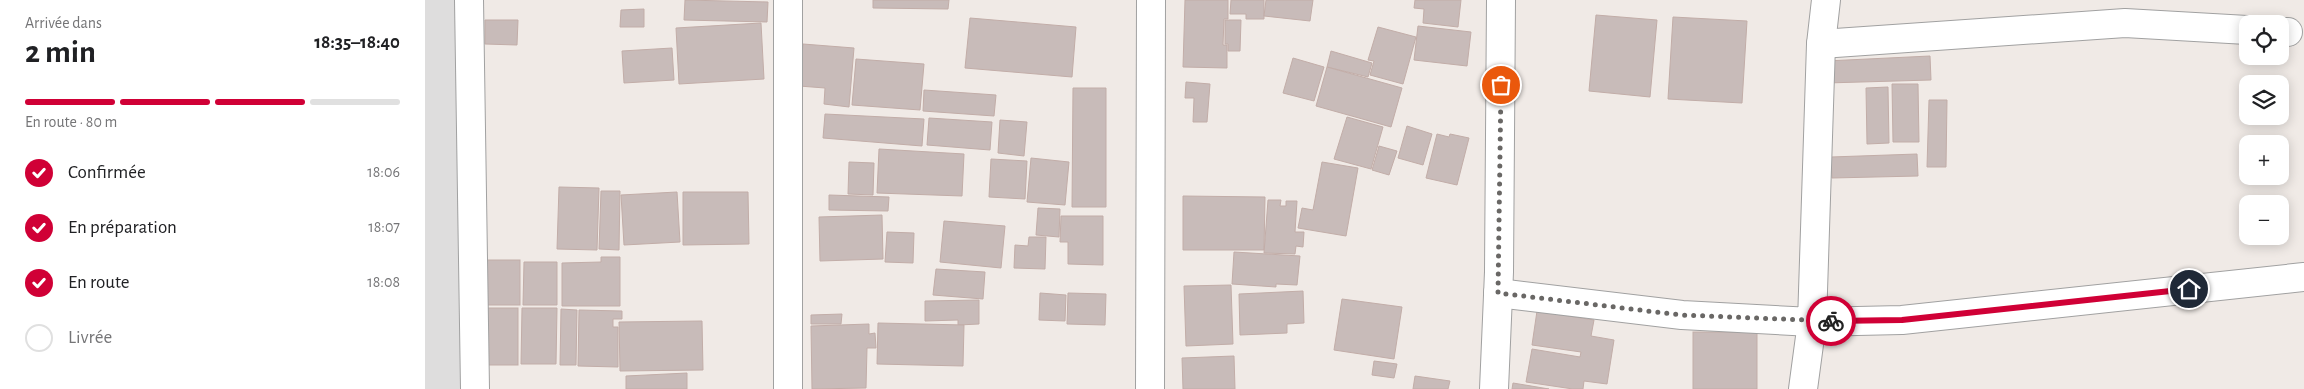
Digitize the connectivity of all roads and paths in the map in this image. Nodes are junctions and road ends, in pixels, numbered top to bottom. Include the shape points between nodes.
1 (469, 0) edge
2 (788, 0) edge
3 (1151, 0) edge
4 (1501, 0) edge
5 (1826, 0) edge
6 (2126, 12) edge
7 (2239, 29) edge
8 (1821, 44) junction
9 (2304, 277) edge
10 (1498, 293) junction
11 (1812, 322) junction
12 (475, 389) edge
13 (788, 389) edge
14 (1150, 389) edge
15 (1494, 389) edge
16 (1803, 389) edge

1 - 12 street
2 - 13 street
3 - 14 street
4 - 10 street
5 - 8 street
6 - 7 street
6 - 8 street
8 - 11 street
9 - 11 street via 1902,320
10 - 11 street via 1681,315
10 - 15 street
11 - 16 street

